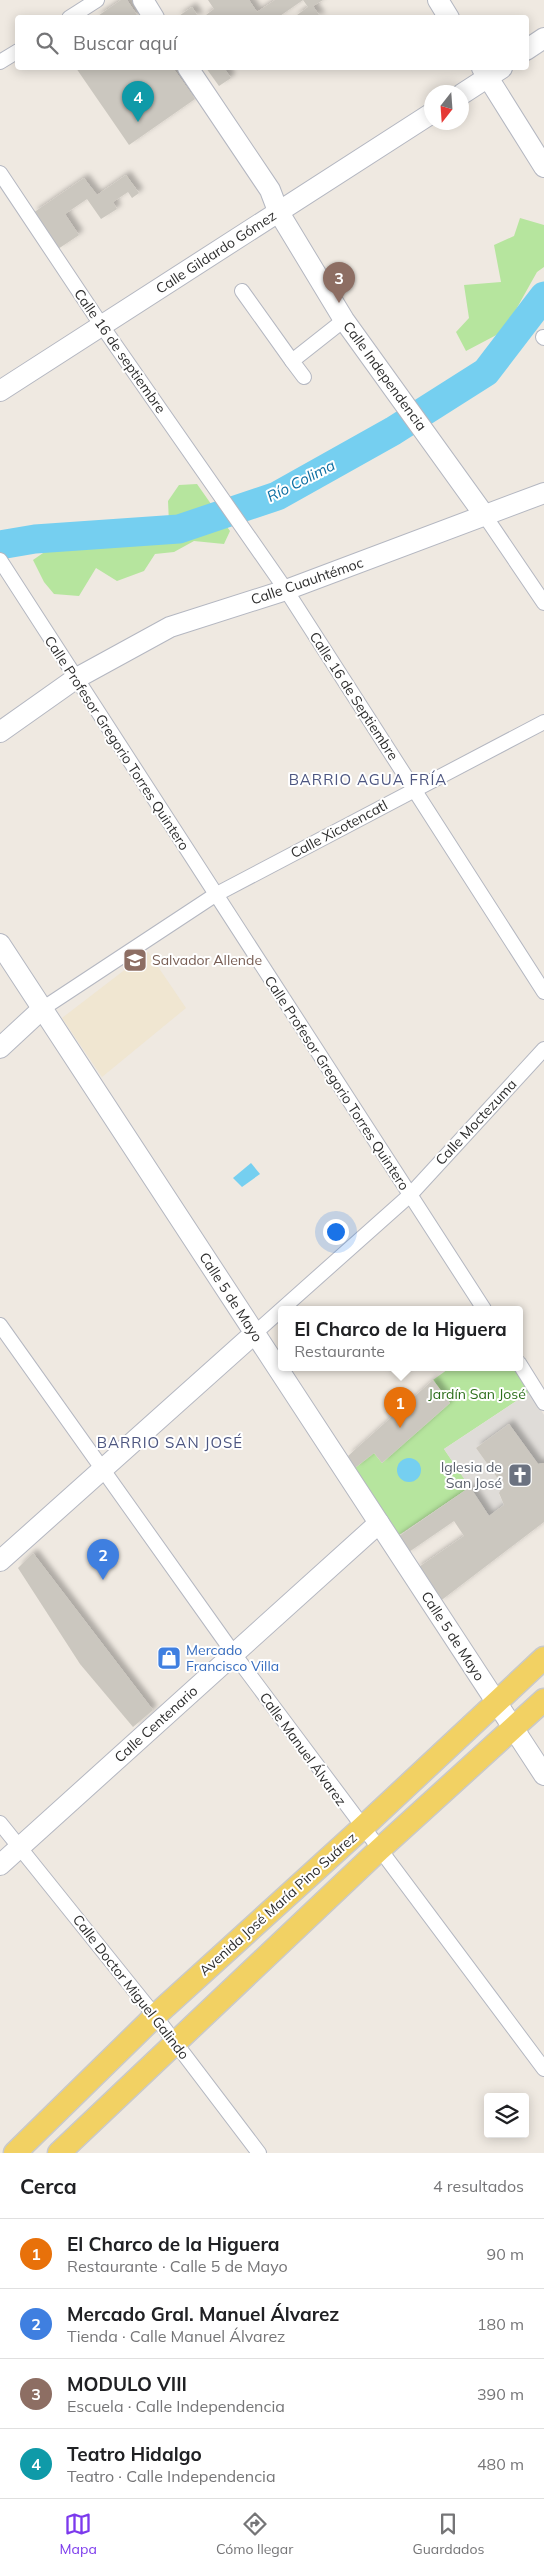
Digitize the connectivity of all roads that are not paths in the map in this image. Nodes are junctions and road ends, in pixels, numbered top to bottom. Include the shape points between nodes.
1 (97, 0) edge
2 (143, 0) edge
3 (438, 0) edge
4 (74, 15) edge
5 (152, 15) edge
6 (447, 15) edge
7 (544, 38) edge
8 (529, 48) edge
9 (15, 53) edge
10 (0, 62) edge
11 (189, 70) edge
12 (491, 71) edge
13 (469, 88) edge
14 (424, 118) edge
15 (544, 167) edge
16 (0, 173) edge
17 (278, 211) junction
18 (242, 291) dead end
19 (344, 320) junction
20 (102, 326) junction
21 (292, 361) junction
22 (304, 377) dead end
23 (0, 391) edge
24 (544, 494) edge
25 (485, 516) junction
26 (243, 527) joint
27 (0, 560) edge
28 (286, 590) junction
29 (544, 603) edge
30 (75, 680) junction
31 (544, 722) edge
32 (0, 732) edge
33 (414, 789) junction
34 (215, 895) junction
35 (0, 944) edge
36 (544, 992) edge
37 (42, 1009) junction
38 (0, 1048) edge
39 (544, 1049) edge
40 (410, 1195) junction
41 (285, 1306) edge
42 (482, 1306) edge
43 (278, 1313) edge
44 (0, 1325) edge
45 (255, 1333) junction
46 (278, 1368) edge
47 (523, 1370) edge
48 (280, 1371) edge
49 (544, 1402) edge
50 (103, 1469) junction
51 (379, 1522) junction
52 (0, 1561) edge
53 (234, 1654) junction
54 (544, 1658) edge
55 (544, 1700) edge
56 (497, 1704) junction
57 (513, 1728) junction
58 (544, 1775) edge
59 (0, 1823) edge
60 (362, 1828) junction
61 (19, 1848) junction
62 (379, 1850) junction
63 (0, 1866) edge
64 (155, 2016) junction
65 (175, 2043) junction
66 (544, 2069) edge
67 (15, 2153) edge
68 (59, 2153) edge
69 (259, 2153) edge

1 - 4 street
2 - 5 street
3 - 6 street
7 - 8 street
9 - 10 street
11 - 17 street, Calle Independencia via 270,190
12 - 13 street
12 - 15 street
14 - 17 street, Calle Gildardo Gómez
16 - 20 street, Calle 16 de septiembre
17 - 19 street, Calle Independencia
17 - 20 street, Calle Gildardo Gómez
18 - 21 street
19 - 21 street
19 - 25 street, Calle Independencia
20 - 23 street, Calle Gildardo Gómez
20 - 26 street, Calle 16 de septiembre
21 - 22 street
24 - 25 street, Calle Cuauhtémoc
25 - 28 street, Calle Cuauhtémoc
25 - 29 street, Calle Independencia
26 - 28 street, Calle 16 de Septiembre
27 - 30 street, Calle Profesor Gregorio Torres Quintero
28 - 30 street, Calle Cuauhtémoc via 170,627
28 - 33 street, Calle 16 de Septiembre
30 - 32 street, Calle Cuauhtémoc
30 - 34 street, Calle Profesor Gregorio Torres Quintero
31 - 33 street, Calle Xicotencatl
33 - 34 street, Calle Xicotencatl
33 - 36 street, Calle 16 de Septiembre
34 - 37 street, Calle Xicotencatl
34 - 40 street, Calle Profesor Gregorio Torres Quintero
35 - 37 street, Calle 5 de Mayo
37 - 38 street
37 - 45 street, Calle 5 de Mayo
39 - 40 street, Calle Moctezuma
40 - 41 street, Calle Moctezuma
40 - 42 street, Calle Profesor Gregorio Torres Quintero
43 - 45 street, Calle Moctezuma
44 - 50 street, Calle Manuel Álvarez
45 - 46 street, Calle 5 de Mayo
45 - 50 street
47 - 49 street
48 - 51 street, Calle 5 de Mayo
50 - 52 street
50 - 53 street, Calle Manuel Álvarez
51 - 53 street, Calle Centenario
51 - 56 street, Calle 5 de Mayo
53 - 60 street, Calle Manuel Álvarez
53 - 61 street, Calle Centenario
54 - 56 main road, Avenida José María Pino Suárez
55 - 57 main road, Avenida José María Pino Suárez
56 - 57 street, Calle 5 de Mayo
56 - 60 main road, Avenida José María Pino Suárez
57 - 58 street, Calle 5 de Mayo
57 - 62 main road, Avenida José María Pino Suárez
59 - 61 street, Calle Doctor Miguel Galindo
60 - 62 street, Calle Manuel Álvarez
60 - 64 main road, Avenida José María Pino Suárez
61 - 63 street, Calle Centenario
61 - 64 street, Calle Doctor Miguel Galindo
62 - 65 main road, Avenida José María Pino Suárez
62 - 66 street, Calle Manuel Álvarez
64 - 65 street, Calle Doctor Miguel Galindo
64 - 67 main road, Avenida José María Pino Suárez
65 - 68 main road, Avenida José María Pino Suárez
65 - 69 street, Calle Doctor Miguel Galindo

